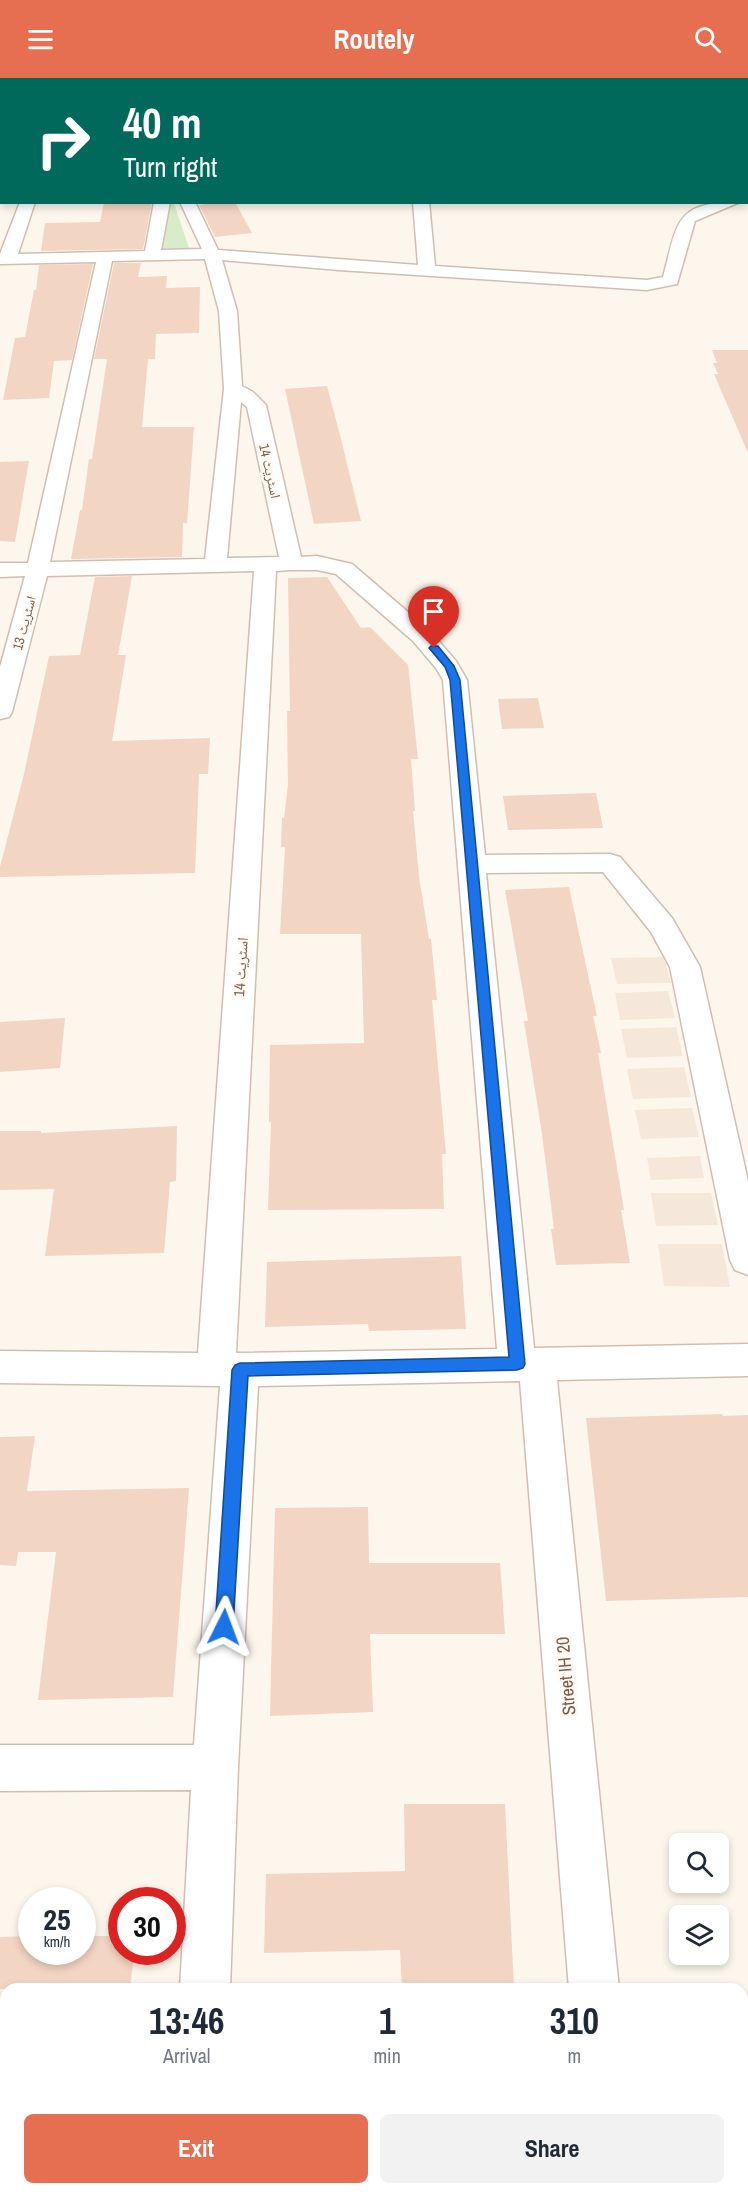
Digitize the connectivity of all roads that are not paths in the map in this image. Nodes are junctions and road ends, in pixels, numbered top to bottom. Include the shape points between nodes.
1 (26, 204) edge
2 (162, 204) edge
3 (188, 204) edge
4 (421, 204) edge
5 (728, 204) edge
6 (212, 254) junction
7 (152, 256) junction
8 (105, 257) junction
9 (4, 259) edge
10 (427, 271) junction
11 (233, 389) junction
12 (279, 565) junction
13 (215, 566) junction
14 (38, 569) junction
15 (0, 570) edge
16 (0, 712) edge
17 (470, 864) junction
18 (748, 1260) edge
19 (748, 1360) edge
20 (527, 1363) junction
21 (0, 1367) edge
22 (228, 1370) junction
23 (215, 1767) junction
24 (0, 1768) edge
25 (205, 1983) edge
26 (593, 1983) edge

1 - 9 street
2 - 7 street
3 - 6 street
4 - 10 street
5 - 10 street via 690,218 671,280 663,284
6 - 7 street
6 - 10 street
6 - 11 street via 228,310
7 - 8 street
8 - 9 street
8 - 14 street, اسٹریٹ 13
11 - 12 street, اسٹریٹ 14 via 256,405
11 - 13 street
12 - 13 street
12 - 17 street, Street IH 20 via 316,563 344,569 434,648 449,666 455,680
12 - 22 street, اسٹریٹ 14
13 - 14 street
14 - 15 street
14 - 16 street, اسٹریٹ 13
17 - 18 street via 610,862 678,948
17 - 20 street, Street IH 20
19 - 20 street
20 - 22 street
20 - 26 street, Street IH 20
21 - 22 street
22 - 23 street, اسٹریٹ 14
23 - 24 street
23 - 25 street, اسٹریٹ 14

